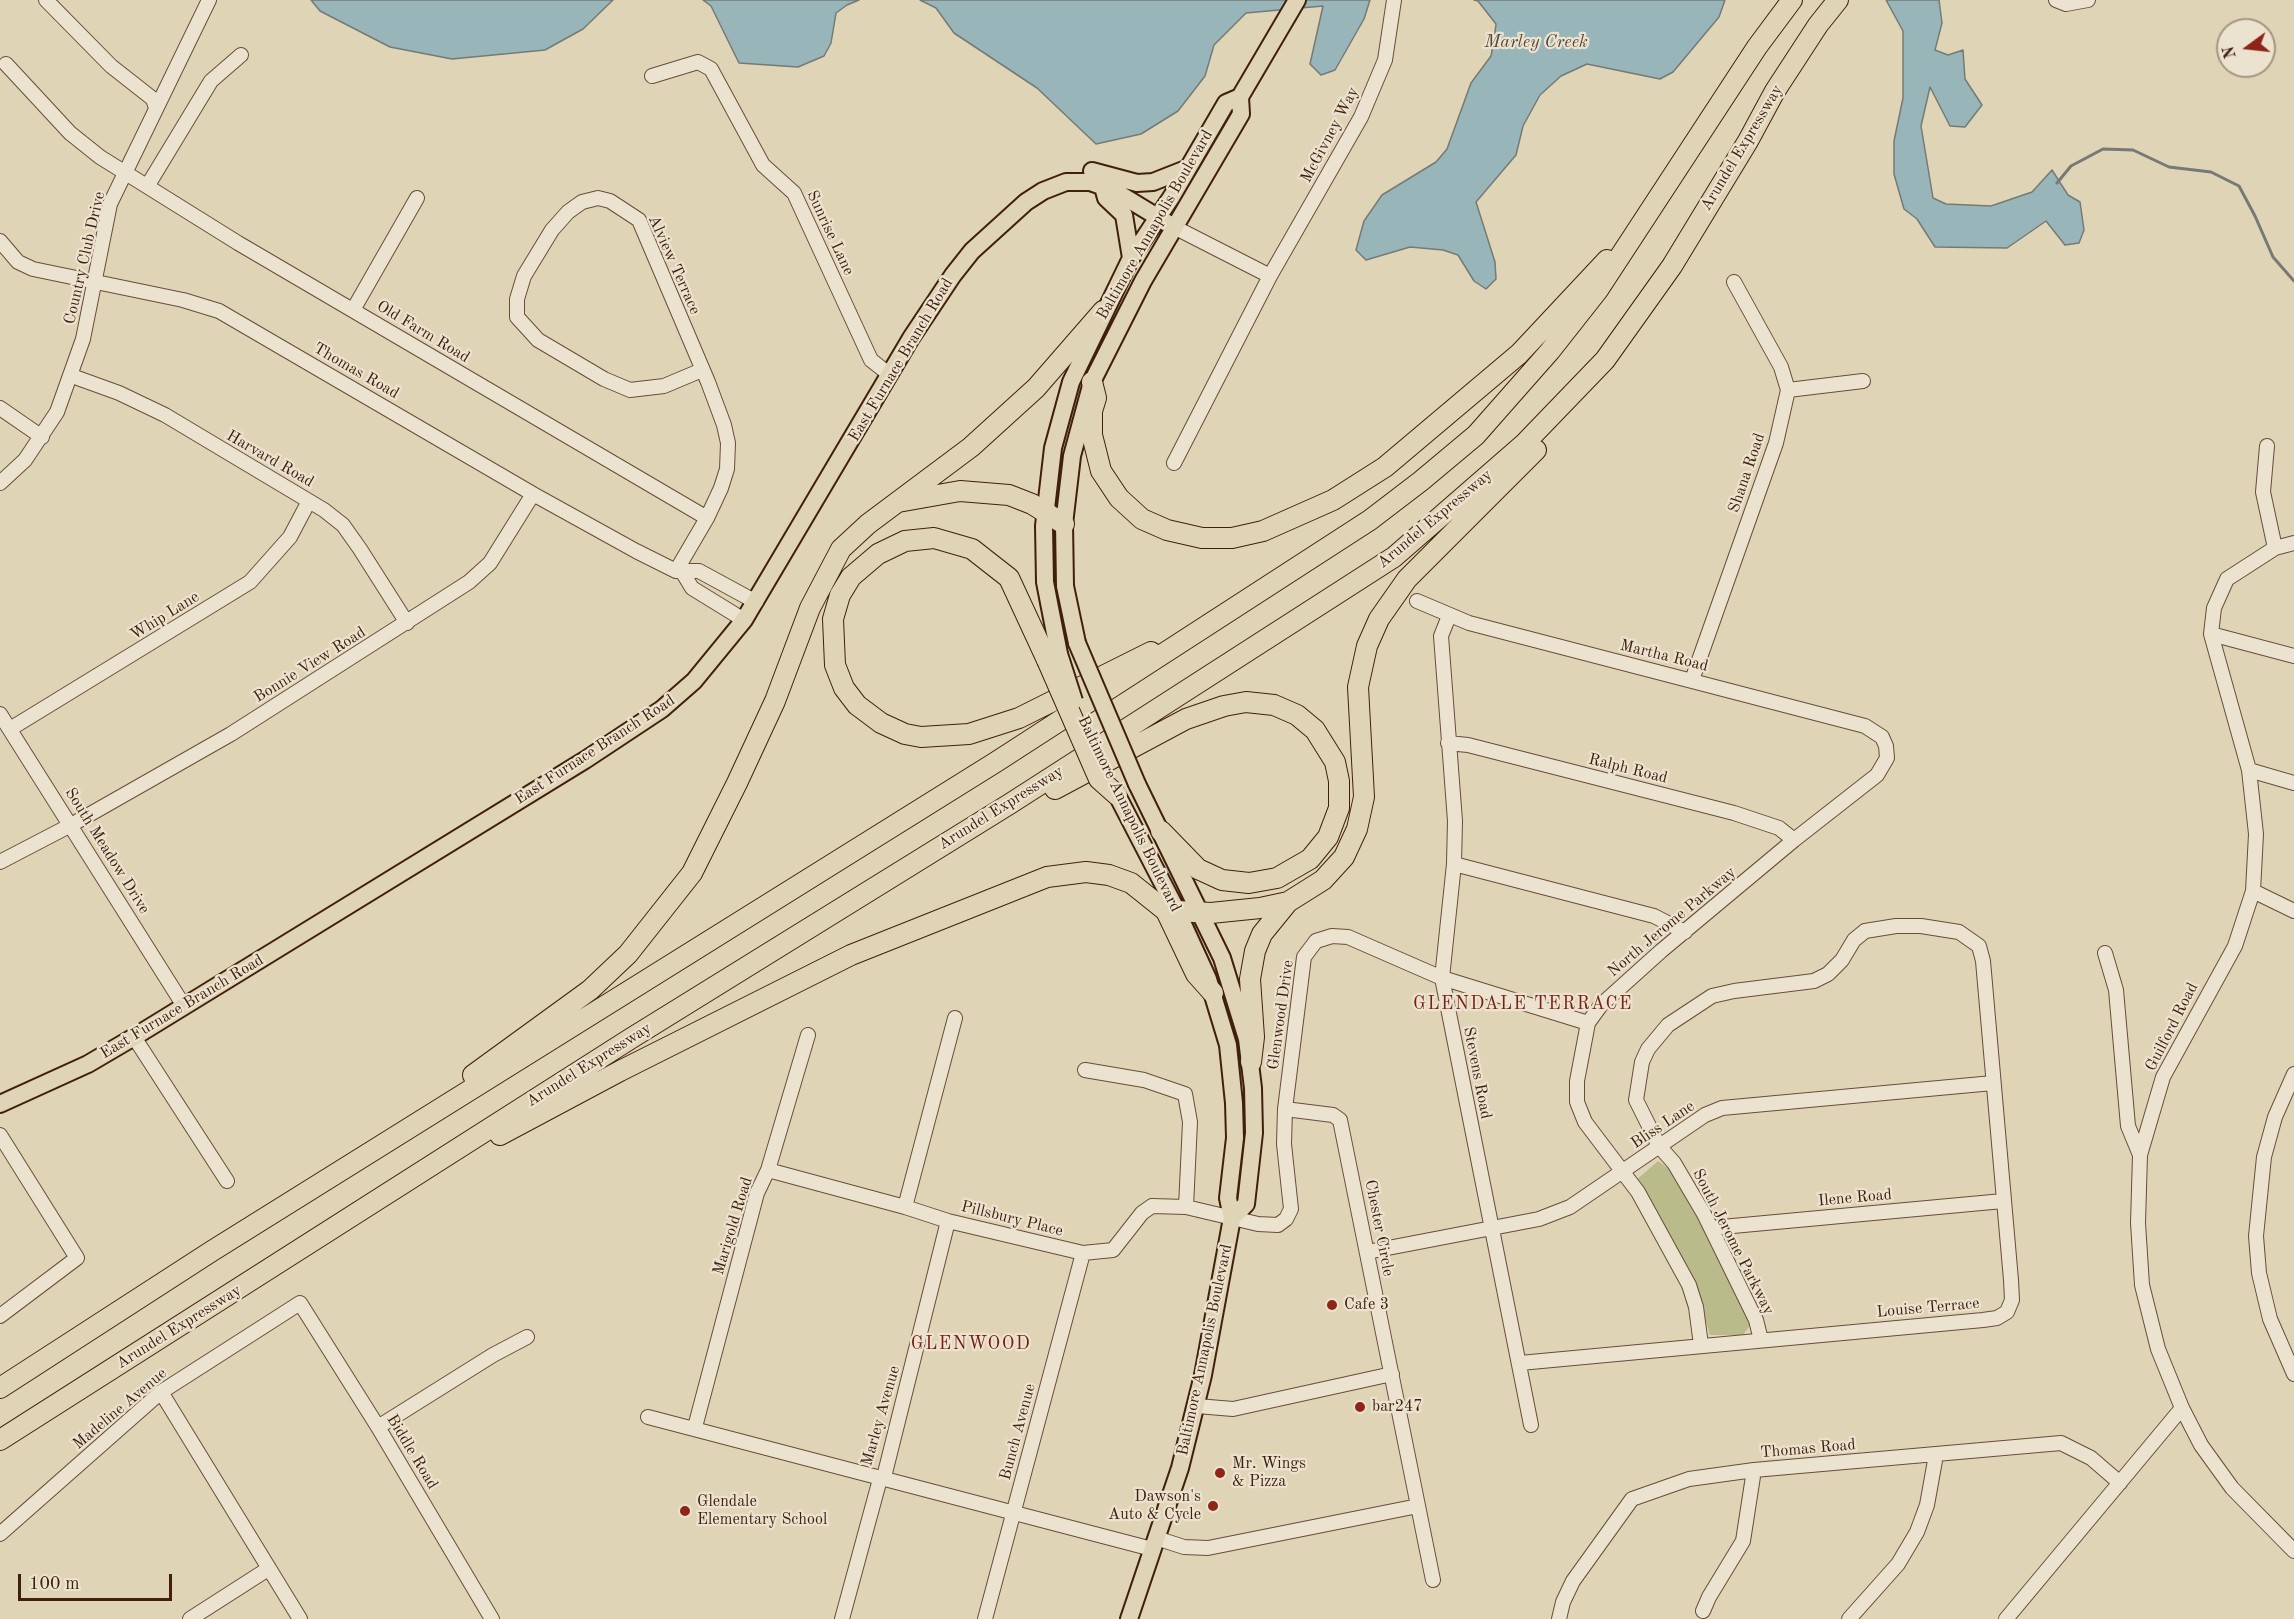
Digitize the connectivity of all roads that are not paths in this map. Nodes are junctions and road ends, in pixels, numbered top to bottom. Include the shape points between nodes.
1 (46, 0) edge
2 (209, 0) edge
3 (1297, 0) edge
4 (1394, 0) edge
5 (1792, 0) edge
6 (1838, 0) edge
7 (2056, 0) edge
8 (2088, 0) edge
9 (241, 55) dead end
10 (6, 64) dead end
11 (652, 76) dead end
12 (1240, 97) junction
13 (156, 108) junction
14 (1186, 169) junction
15 (124, 171) junction
16 (1066, 182) junction
17 (148, 185) junction
18 (1103, 186) junction
19 (417, 198) dead end
20 (1160, 216) junction
21 (1648, 217) junction
22 (1174, 227) junction
23 (0, 241) edge
24 (1131, 258) junction
25 (1270, 276) junction
26 (1734, 282) dead end
27 (93, 283) junction
28 (353, 310) junction
29 (1103, 311) junction
30 (702, 370) junction
31 (891, 375) junction
32 (72, 376) junction
33 (1863, 381) dead end
34 (1092, 382) junction
35 (1580, 386) junction
36 (1788, 390) junction
37 (0, 408) edge
38 (42, 437) junction
39 (2267, 446) dead end
40 (1174, 463) dead end
41 (0, 483) edge
42 (533, 494) junction
43 (309, 501) junction
44 (896, 503) junction
45 (1045, 512) junction
46 (707, 518) junction
47 (1064, 524) junction
48 (2294, 543) edge
49 (2275, 548) junction
50 (679, 572) junction
51 (1417, 601) dead end
52 (756, 602) junction
53 (1449, 616) junction
54 (744, 620) junction
55 (407, 623) junction
56 (2211, 634) junction
57 (1180, 645) junction
58 (2294, 656) edge
59 (1053, 657) junction
60 (1692, 680) junction
61 (0, 714) edge
62 (10, 729) junction
63 (1448, 743) junction
64 (1887, 758) joint
65 (2249, 770) junction
66 (2294, 783) edge
67 (1117, 795) joint
68 (1008, 806) junction
69 (71, 825) junction
70 (1161, 831) junction
71 (1794, 840) junction
72 (0, 862) edge
73 (1454, 864) junction
74 (2253, 891) junction
75 (1288, 902) junction
76 (2294, 910) edge
77 (1177, 911) junction
78 (1199, 912) junction
79 (1685, 932) junction
80 (1979, 946) joint
81 (2105, 953) dead end
82 (1442, 978) junction
83 (1213, 993) junction
84 (184, 1006) junction
85 (955, 1018) dead end
86 (1588, 1023) junction
87 (808, 1035) dead end
88 (134, 1037) junction
89 (1251, 1062) junction
90 (1084, 1070) dead end
91 (2294, 1074) edge
92 (1993, 1083) junction
93 (0, 1104) edge
94 (1285, 1109) junction
95 (0, 1135) edge
96 (392, 1140) junction
97 (463, 1144) junction
98 (1659, 1146) junction
99 (2140, 1155) junction
100 (768, 1170) junction
101 (1623, 1173) junction
102 (226, 1181) dead end
103 (2003, 1201) junction
104 (906, 1206) junction
105 (1186, 1207) junction
106 (1232, 1218) junction
107 (948, 1221) junction
108 (1493, 1226) junction
109 (1711, 1228) junction
110 (1367, 1252) junction
111 (1083, 1253) junction
112 (300, 1303) joint
113 (0, 1317) edge
114 (527, 1337) dead end
115 (1761, 1340) junction
116 (1701, 1345) junction
117 (1520, 1363) junction
118 (1392, 1374) junction
119 (2294, 1374) edge
120 (0, 1388) edge
121 (161, 1392) junction
122 (1197, 1406) junction
123 (2182, 1408) junction
124 (648, 1417) dead end
125 (1531, 1425) dead end
126 (378, 1427) junction
127 (694, 1427) junction
128 (0, 1440) edge
129 (1936, 1455) junction
130 (1754, 1470) junction
131 (880, 1479) junction
132 (2120, 1483) junction
133 (1418, 1506) junction
134 (1013, 1513) junction
135 (0, 1534) edge
136 (1154, 1543) junction
137 (2294, 1551) edge
138 (268, 1569) junction
139 (1433, 1580) dead end
140 (1703, 1611) dead end
141 (190, 1619) edge
142 (300, 1619) edge
143 (492, 1619) edge
144 (842, 1619) edge
145 (985, 1619) edge
146 (1129, 1619) edge
147 (1559, 1619) edge
148 (1849, 1619) edge
149 (2006, 1619) edge

1 - 13 street via 111,66 153,99
2 - 13 street, Country Club Drive
3 - 12 main road, Baltimore Annapolis Boulevard
4 - 25 street, McGivney Way via 1385,60 1361,117
5 - 21 highway via 1757,47
6 - 35 highway, Arundel Expressway via 1775,92 1672,266 1605,360
7 - 8 street via 2066,4
9 - 17 street via 211,81
10 - 15 street, Old Farm Road via 70,133
11 - 31 street, Sunrise Lane via 698,63 711,69 763,165 794,193 871,360
12 - 14 main road, Baltimore Annapolis Boulevard via 1226,103
12 - 22 main road, Baltimore Annapolis Boulevard via 1241,114
13 - 15 street, Country Club Drive
14 - 16 main road via 1153,182 1137,183 1078,170
14 - 20 main road, Baltimore Annapolis Boulevard
15 - 17 street, Old Farm Road
15 - 27 street, Country Club Drive via 111,204
16 - 18 main road, East Furnace Branch Road
16 - 31 main road, East Furnace Branch Road via 1026,202 972,251 917,329
17 - 28 street, Old Farm Road
18 - 20 main road, East Furnace Branch Road
18 - 24 main road via 1106,198 1124,215
19 - 28 street
20 - 22 main road, East Furnace Branch Road
20 - 24 main road, Baltimore Annapolis Boulevard
21 - 34 highway via 1519,354 1432,429 1385,467 1333,500 1263,531 1232,538 1203,538 1167,530 1142,519 1119,498 1101,471 1092,435 1096,398
21 - 57 highway via 1592,298 1476,435 1370,520
22 - 25 street
22 - 34 main road, Baltimore Annapolis Boulevard via 1107,347
23 - 27 street, Thomas Road via 18,262 33,269
24 - 29 main road, Baltimore Annapolis Boulevard
25 - 40 street, McGivney Way
26 - 36 street via 1781,367
27 - 32 street, Country Club Drive
27 - 42 street, Thomas Road via 219,311
28 - 46 street, Old Farm Road
29 - 44 highway via 1036,388 970,447
29 - 45 main road, Baltimore Annapolis Boulevard via 1075,372 1060,417
30 - 30 street, Alview Terrace via 664,387 630,390 604,380 538,340 517,317 517,299 524,276 568,212 582,202 598,198 610,201 639,220
30 - 46 street, Alview Terrace via 728,443 727,469
31 - 52 main road, East Furnace Branch Road
32 - 38 street, Country Club Drive
32 - 43 street, Harvard Road via 165,415
33 - 36 street
34 - 47 main road, Baltimore Annapolis Boulevard via 1072,456
35 - 68 highway, Arundel Expressway via 1525,443 1394,556
35 - 75 highway via 1577,406 1407,579 1379,620 1367,646 1358,687 1364,797 1357,828 1344,857 1323,880
36 - 60 street, Shana Road via 1776,443
37 - 38 street
38 - 41 street, Country Club Drive
39 - 49 street via 2263,492
42 - 50 street, Thomas Road
42 - 55 street, Bonnie View Road via 490,563 469,582
43 - 55 street, Harvard Road via 343,525
43 - 62 street, Whip Lane via 290,537 250,582
44 - 45 highway via 979,491 1009,495
44 - 96 highway via 841,549 810,608 775,701 737,783 692,873 669,904 628,954 590,990 457,1086
45 - 47 highway
45 - 59 main road, Baltimore Annapolis Boulevard via 1045,582
46 - 50 street, Alview Terrace
47 - 70 main road, Baltimore Annapolis Boulevard, bridge via 1065,586 1077,643 1104,713
48 - 49 street, Guilford Road
49 - 56 street, Guilford Road via 2228,579 2214,608
50 - 52 street, Thomas Road via 699,571
50 - 54 street, Thomas Road via 692,588
51 - 53 street, Martha Road
52 - 54 main road, East Furnace Branch Road
53 - 60 street, Martha Road
53 - 63 street, Stevens Road via 1441,636
54 - 84 main road, East Furnace Branch Road via 700,675 662,709
55 - 69 street, Bonnie View Road via 231,734
56 - 58 street
56 - 65 street, Guilford Road
57 - 59 highway via 1145,653 1019,718 969,734 921,737 881,723 857,705 844,688 835,665 833,619 840,595 851,577 878,554 905,541 934,538 972,549 1009,578
57 - 96 highway
59 - 67 highway, bridge via 1099,778
60 - 64 street, Martha Road via 1865,726 1882,737
61 - 62 street, South Meadow Drive
62 - 69 street, South Meadow Drive
63 - 71 street, Ralph Road via 1734,813 1779,828
63 - 73 street, Stevens Road via 1455,821
64 - 71 street, North Jerome Parkway via 1877,775
65 - 66 street
65 - 74 street, Guilford Road via 2256,834
67 - 77 main road, Baltimore Annapolis Boulevard
68 - 70 highway via 1029,804 1185,720 1246,702 1274,705 1297,715 1315,730 1335,762 1339,808 1328,837 1310,859 1277,878 1249,883 1222,880 1198,869
68 - 97 highway, Arundel Expressway
69 - 72 street, Bonnie View Road
69 - 84 street, South Meadow Drive
70 - 78 main road, Baltimore Annapolis Boulevard
71 - 79 street, North Jerome Parkway
73 - 79 street via 1654,916
73 - 82 street, Stevens Road
74 - 76 street
74 - 99 street, Guilford Road via 2235,946 2163,1077
75 - 78 highway via 1260,909
75 - 89 highway via 1262,934 1252,966
77 - 78 highway
77 - 83 main road, Baltimore Annapolis Boulevard
78 - 89 main road, Baltimore Annapolis Boulevard via 1231,981
79 - 86 street, North Jerome Parkway via 1601,1005
80 - 92 street, Louise Terrace
80 - 98 street, South Jerome Parkway via 1947,928 1875,928 1854,940 1842,960 1814,981 1734,991 1704,1001 1668,1025 1642,1062 1636,1100
81 - 99 street via 2116,990 2128,1126
82 - 86 street, Glenwood Drive
82 - 94 street, Glenwood Drive via 1348,937 1316,940 1304,957
82 - 108 street, Stevens Road
83 - 97 highway via 1196,974 1166,911 1131,883 1086,872 1047,877 851,955 488,1142
83 - 106 main road, Baltimore Annapolis Boulevard via 1231,1066 1234,1138 1228,1198
84 - 88 main road, East Furnace Branch Road
85 - 104 street
86 - 101 street, North Jerome Parkway via 1577,1102 1585,1122
87 - 100 street, Marigold Road
88 - 93 main road, East Furnace Branch Road via 88,1064
88 - 102 street
89 - 106 main road, Baltimore Annapolis Boulevard via 1251,1163 1246,1204
90 - 105 street via 1144,1080 1185,1094 1190,1122
91 - 119 street via 2275,1117 2264,1157 2256,1236 2259,1273 2270,1319
92 - 98 street, Bliss Lane via 1722,1108
92 - 103 street, Louise Terrace
94 - 106 street, Glenwood Drive via 1284,1144 1291,1209 1278,1225
94 - 110 street, Chester Circle via 1334,1115 1340,1120
95 - 113 street via 77,1258
96 - 120 highway
97 - 128 highway, Arundel Expressway
98 - 101 street, Bliss Lane
98 - 109 street, South Jerome Parkway via 1688,1184
99 - 123 street, Guilford Road via 2138,1222 2142,1285 2158,1349
100 - 104 street, Pillsbury Place
100 - 127 street, Marigold Road via 757,1193
101 - 108 street, Bliss Lane via 1570,1207 1539,1219
101 - 116 street, North Jerome Parkway via 1638,1192 1689,1285
103 - 109 street, Ilene Road
103 - 115 street, Louise Terrace via 2012,1300 2007,1312 1997,1318
104 - 107 street, Pillsbury Place
105 - 106 street, Pillsbury Place
105 - 111 street, Pillsbury Place via 1152,1206 1113,1250
106 - 122 main road, Baltimore Annapolis Boulevard
107 - 111 street, Pillsbury Place
107 - 131 street, Marley Avenue via 885,1473
108 - 110 street, Bliss Lane
108 - 117 street, Stevens Road
109 - 115 street, South Jerome Parkway via 1756,1320
110 - 118 street, Chester Circle
111 - 134 street, Bunch Avenue
112 - 121 street, Madeline Avenue
112 - 126 street, Biddle Road
114 - 126 street via 493,1354
115 - 116 street, Louise Terrace
116 - 117 street, Louise Terrace
117 - 125 street, Stevens Road
118 - 122 street via 1233,1409
118 - 133 street, Chester Circle
121 - 135 street, Madeline Avenue
121 - 138 street
122 - 136 main road, Baltimore Annapolis Boulevard
123 - 132 street
123 - 137 street, Guilford Road via 2201,1445 2232,1488
124 - 127 street
126 - 143 street, Biddle Road
127 - 131 street
129 - 130 street, Thomas Road
129 - 132 street, Thomas Road via 2061,1443 2091,1458
129 - 148 street via 1927,1505 1917,1532 1898,1564
130 - 140 street via 1743,1541
130 - 147 street, Thomas Road via 1689,1479 1632,1499 1573,1581
131 - 134 street
131 - 144 street, Marley Avenue
132 - 149 street
133 - 136 street via 1208,1548
133 - 139 street, Chester Circle
134 - 136 street
134 - 145 street, Bunch Avenue
136 - 146 main road, Baltimore Annapolis Boulevard
138 - 141 street
138 - 142 street

